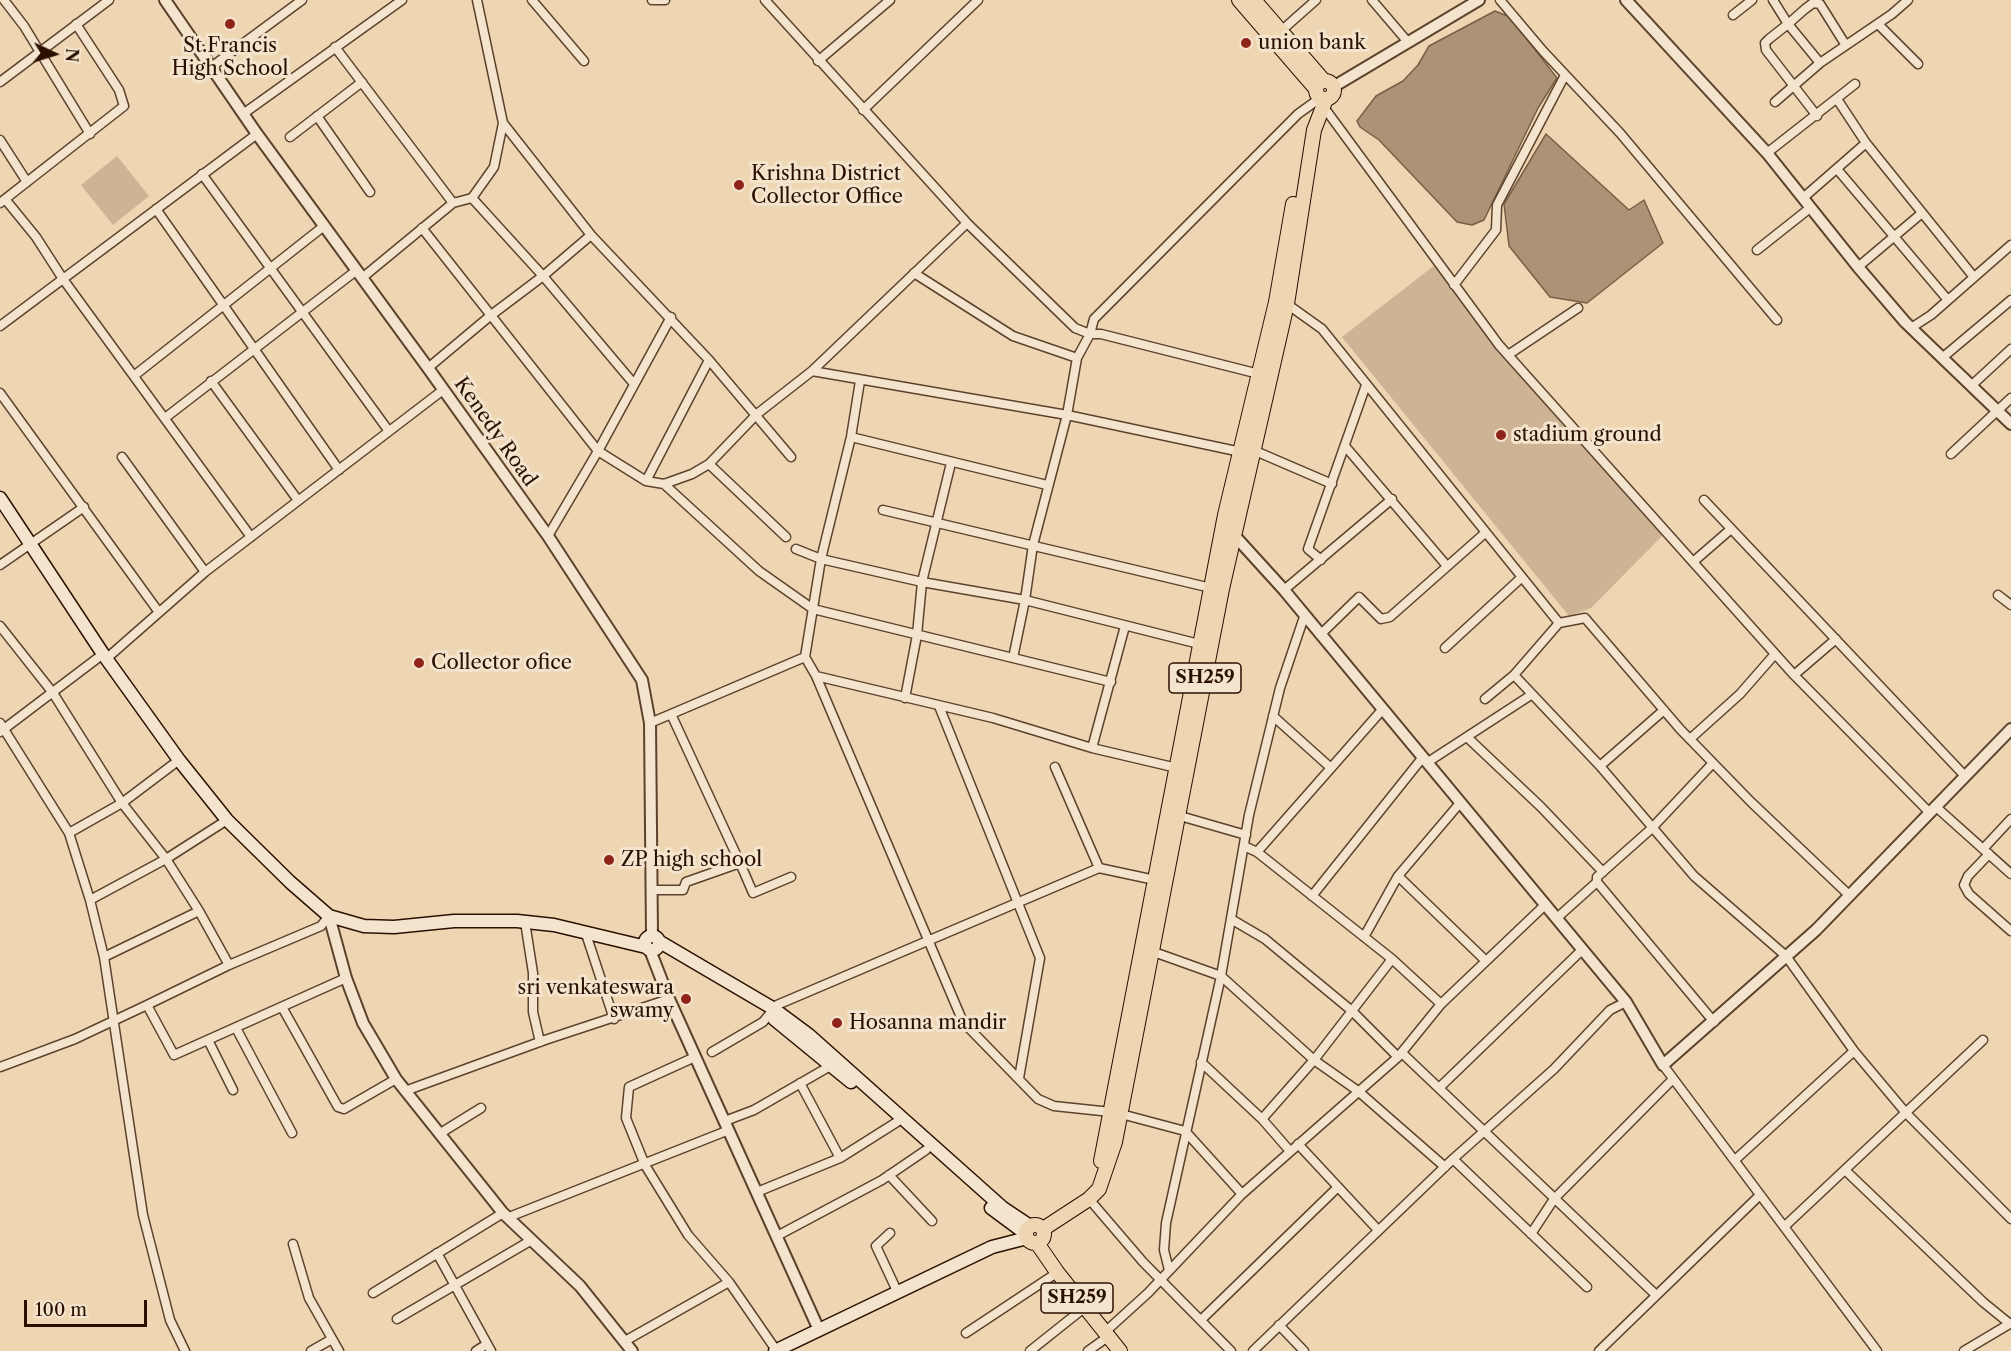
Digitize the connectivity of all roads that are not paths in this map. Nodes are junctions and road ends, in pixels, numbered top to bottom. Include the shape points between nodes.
1 (4, 0) edge
2 (109, 0) edge
3 (165, 0) edge
4 (302, 0) edge
5 (402, 0) edge
6 (477, 0) edge
7 (532, 0) edge
8 (652, 0) edge
9 (665, 0) edge
10 (890, 0) edge
11 (978, 0) edge
12 (1239, 0) edge
13 (1254, 0) edge
14 (1316, 0) edge
15 (1372, 0) edge
16 (1479, 0) edge
17 (1500, 0) edge
18 (1626, 0) edge
19 (1752, 0) edge
20 (1773, 0) edge
21 (1908, 0) edge
22 (770, 2) edge
23 (1733, 15) dead end
24 (76, 24) junction
25 (1788, 24) junction
26 (1878, 24) junction
27 (1281, 31) junction
28 (1407, 41) junction
29 (1845, 44) junction
30 (335, 47) junction
31 (38, 53) junction
32 (584, 61) dead end
33 (818, 62) junction
34 (1820, 63) junction
35 (1918, 64) dead end
36 (210, 68) junction
37 (1565, 75) junction
38 (0, 82) edge
39 (362, 82) junction
40 (1855, 84) dead end
41 (1792, 87) junction
42 (1322, 94) junction
43 (1837, 99) junction
44 (1775, 102) dead end
45 (863, 110) junction
46 (243, 114) junction
47 (317, 116) junction
48 (1817, 116) junction
49 (503, 123) junction
50 (90, 134) junction
51 (257, 134) junction
52 (291, 137) dead end
53 (0, 140) edge
54 (1866, 143) junction
55 (1767, 153) junction
56 (1837, 170) junction
57 (202, 174) junction
58 (27, 182) junction
59 (370, 192) dead end
60 (472, 198) junction
61 (1803, 198) junction
62 (2, 201) edge
63 (453, 203) junction
64 (1810, 208) junction
65 (156, 209) junction
66 (1922, 213) junction
67 (967, 223) junction
68 (324, 226) junction
69 (422, 228) junction
70 (591, 235) junction
71 (1895, 236) junction
72 (2011, 245) edge
73 (1757, 250) dead end
74 (1857, 267) junction
75 (271, 269) junction
76 (914, 273) junction
77 (360, 274) junction
78 (543, 276) junction
79 (1973, 276) junction
80 (63, 279) junction
81 (1454, 285) junction
82 (1947, 299) junction
83 (2011, 300) edge
84 (1287, 304) junction
85 (224, 305) junction
86 (1578, 308) dead end
87 (301, 311) junction
88 (490, 316) junction
89 (670, 317) junction
90 (1777, 320) dead end
91 (0, 326) edge
92 (1911, 328) junction
93 (1090, 334) junction
94 (253, 348) junction
95 (2011, 349) edge
96 (1508, 355) junction
97 (1077, 358) junction
98 (1942, 358) junction
99 (709, 360) junction
100 (428, 368) junction
101 (812, 371) junction
102 (1259, 374) junction
103 (135, 375) junction
104 (211, 381) junction
105 (860, 381) junction
106 (634, 384) junction
107 (1366, 386) junction
108 (1971, 386) junction
109 (443, 390) junction
110 (0, 393) edge
111 (2011, 398) edge
112 (1998, 411) junction
113 (757, 414) junction
114 (1067, 415) junction
115 (165, 418) junction
116 (2011, 424) edge
117 (388, 430) junction
118 (851, 437) junction
119 (1346, 446) junction
120 (598, 451) junction
121 (1247, 451) junction
122 (1951, 454) dead end
123 (122, 457) dead end
124 (791, 457) dead end
125 (951, 463) junction
126 (709, 464) junction
127 (339, 470) junction
128 (646, 481) junction
129 (664, 484) junction
130 (1332, 484) junction
131 (1047, 485) junction
132 (0, 498) edge
133 (297, 499) junction
134 (1392, 499) junction
135 (1704, 500) dead end
136 (84, 507) junction
137 (883, 510) dead end
138 (937, 522) junction
139 (1731, 529) junction
140 (1228, 533) junction
141 (1485, 533) junction
142 (548, 536) junction
143 (251, 537) junction
144 (786, 537) dead end
145 (29, 543) junction
146 (1033, 545) junction
147 (796, 549) dead end
148 (821, 559) junction
149 (1321, 560) junction
150 (1693, 562) junction
151 (0, 565) edge
152 (1447, 566) junction
153 (205, 572) junction
154 (1521, 578) junction
155 (922, 582) junction
156 (1211, 588) junction
157 (1284, 590) junction
158 (1998, 595) dead end
159 (1025, 600) junction
160 (2011, 605) edge
161 (813, 609) junction
162 (158, 611) junction
163 (1304, 617) junction
164 (1558, 623) junction
165 (0, 626) edge
166 (1125, 626) junction
167 (917, 635) junction
168 (1320, 635) junction
169 (1836, 639) junction
170 (1205, 646) junction
171 (1445, 648) dead end
172 (1775, 654) junction
173 (104, 657) junction
174 (805, 657) junction
175 (1013, 658) junction
176 (1514, 675) junction
177 (1794, 675) junction
178 (816, 676) junction
179 (1111, 682) junction
180 (53, 693) junction
181 (1531, 695) junction
182 (905, 698) junction
183 (1485, 699) dead end
184 (939, 706) junction
185 (1382, 710) junction
186 (1664, 710) junction
187 (671, 714) junction
188 (1273, 716) junction
189 (650, 723) junction
190 (2, 728) edge
191 (2011, 729) edge
192 (1468, 738) junction
193 (1690, 739) junction
194 (1092, 748) junction
195 (179, 760) junction
196 (1426, 760) junction
197 (1713, 763) junction
198 (1055, 766) dead end
199 (1600, 766) junction
200 (1177, 768) junction
201 (1331, 768) junction
202 (1964, 775) junction
203 (122, 803) junction
204 (1460, 803) junction
205 (1932, 809) junction
206 (1180, 816) junction
207 (2011, 819) edge
208 (227, 820) junction
209 (1651, 829) junction
210 (69, 833) junction
211 (1246, 835) junction
212 (1244, 846) junction
213 (1986, 851) junction
214 (1257, 852) junction
215 (166, 859) junction
216 (740, 863) junction
217 (1099, 868) junction
218 (1603, 872) junction
219 (2011, 874) edge
220 (1398, 876) junction
221 (791, 877) dead end
222 (1155, 880) junction
223 (1597, 882) junction
224 (651, 890) junction
225 (1849, 895) junction
226 (1312, 896) junction
227 (90, 900) junction
228 (1018, 903) junction
229 (1546, 904) junction
230 (199, 911) junction
231 (328, 916) junction
232 (1558, 917) junction
233 (1231, 919) junction
234 (525, 922) junction
235 (2011, 931) edge
236 (585, 932) junction
237 (1364, 937) junction
238 (929, 940) junction
239 (653, 944) junction
240 (1583, 949) junction
241 (1152, 951) junction
242 (1786, 956) junction
243 (104, 957) junction
244 (1392, 959) junction
245 (1486, 961) junction
246 (229, 965) junction
247 (1221, 976) junction
248 (346, 978) junction
249 (669, 999) junction
250 (1626, 1002) junction
251 (1441, 1004) junction
252 (147, 1005) junction
253 (282, 1007) junction
254 (1352, 1011) junction
255 (772, 1012) junction
256 (614, 1019) junction
257 (114, 1022) junction
258 (1714, 1022) junction
259 (236, 1028) junction
260 (208, 1040) junction
261 (1983, 1040) dead end
262 (540, 1042) junction
263 (1854, 1051) junction
264 (712, 1052) dead end
265 (1400, 1055) junction
266 (695, 1057) junction
267 (1314, 1060) junction
268 (1201, 1062) junction
269 (832, 1065) junction
270 (1663, 1065) junction
271 (0, 1067) edge
272 (1018, 1078) junction
273 (396, 1079) junction
274 (1673, 1079) junction
275 (800, 1083) junction
276 (1439, 1088) junction
277 (233, 1090) dead end
278 (405, 1091) junction
279 (1358, 1091) junction
280 (481, 1108) dead end
281 (1116, 1113) junction
282 (1906, 1113) junction
283 (1262, 1119) junction
284 (897, 1122) junction
285 (727, 1126) junction
286 (1185, 1131) junction
287 (1486, 1131) junction
288 (292, 1133) dead end
289 (439, 1134) junction
290 (1298, 1144) junction
291 (926, 1150) junction
292 (1289, 1150) junction
293 (840, 1158) junction
294 (1453, 1159) junction
295 (1735, 1160) junction
296 (645, 1165) junction
297 (1444, 1167) junction
298 (1846, 1171) junction
299 (889, 1175) junction
300 (1338, 1187) junction
301 (757, 1192) junction
302 (1242, 1194) junction
303 (1760, 1195) junction
304 (1089, 1199) junction
305 (1554, 1199) junction
306 (506, 1215) junction
307 (2011, 1219) edge
308 (932, 1221) dead end
309 (1785, 1226) junction
310 (1378, 1230) junction
311 (890, 1233) dead end
312 (1034, 1234) junction
313 (1531, 1234) junction
314 (777, 1236) junction
315 (530, 1241) junction
316 (293, 1244) dead end
317 (437, 1253) junction
318 (1169, 1270) junction
319 (1052, 1276) junction
320 (1160, 1280) junction
321 (729, 1282) junction
322 (456, 1285) junction
323 (1587, 1287) dead end
324 (897, 1291) junction
325 (373, 1293) dead end
326 (1656, 1295) junction
327 (1079, 1312) junction
328 (396, 1318) dead end
329 (1202, 1319) junction
330 (2011, 1324) edge
331 (1279, 1325) junction
332 (819, 1330) junction
333 (966, 1333) dead end
334 (332, 1339) junction
335 (1105, 1341) edge
336 (627, 1347) edge
337 (489, 1348) edge
338 (185, 1351) edge
339 (311, 1351) edge
340 (339, 1351) edge
341 (476, 1351) edge
342 (775, 1351) edge
343 (1030, 1351) edge
344 (1088, 1351) edge
345 (1120, 1351) edge
346 (1231, 1351) edge
347 (1253, 1351) edge
348 (1304, 1351) edge
349 (1599, 1351) edge
350 (1877, 1351) edge
351 (1964, 1351) edge

1 - 31 street
2 - 24 street
3 - 36 street, Kenedy Road
4 - 36 street
5 - 30 street
6 - 49 street
7 - 32 street
8 - 9 street
10 - 33 street
11 - 45 street
12 - 42 main road
13 - 27 main road
14 - 27 street
15 - 28 street
16 - 28 street
17 - 37 street
18 - 55 street
19 - 23 street
20 - 25 street
21 - 26 street
22 - 33 street
24 - 31 street
24 - 50 street via 125,103
25 - 29 street via 1813,3 1820,4
25 - 34 street
25 - 41 street via 1765,47
26 - 29 street
26 - 35 street
27 - 42 main road
28 - 42 street
29 - 34 street
30 - 39 street
30 - 46 street
31 - 38 street
31 - 50 street
33 - 45 street
34 - 41 street
36 - 46 street, Kenedy Road
37 - 81 street via 1497,205 1496,230
37 - 90 street
39 - 47 street
39 - 63 street
40 - 43 street
41 - 44 street
41 - 48 street
42 - 81 street
42 - 84 main road, SH259
42 - 93 street via 1094,319
42 - 102 main road, SH259 via 1307,127
43 - 48 street
43 - 54 street
45 - 67 street
46 - 51 street, Kenedy Road
47 - 52 street
47 - 59 street
48 - 55 street
49 - 60 street via 494,166
49 - 70 street
50 - 58 street
51 - 57 street
51 - 68 street, Kenedy Road
53 - 58 street
54 - 56 street
54 - 66 street
55 - 61 street
56 - 61 street
56 - 71 street
57 - 65 street
57 - 75 street
58 - 62 street
60 - 63 street
60 - 78 street
61 - 64 street
62 - 80 street via 36,237
63 - 69 street
64 - 73 street
64 - 74 street
65 - 80 street
65 - 85 street
66 - 71 street
66 - 79 street
67 - 76 street
67 - 93 street via 1075,328
68 - 75 street
68 - 77 street, Kenedy Road
69 - 77 street
69 - 88 street
70 - 78 street
70 - 89 street
71 - 74 street
71 - 82 street
72 - 79 street
74 - 92 street
75 - 85 street
75 - 87 street
76 - 97 street via 1013,336
76 - 101 street
77 - 87 street
77 - 100 street, Kenedy Road
78 - 88 street
78 - 106 street
79 - 82 street
80 - 91 street
80 - 103 street
81 - 96 street
82 - 92 street
83 - 98 street
84 - 107 street via 1322,329
84 - 121 main road, SH259
85 - 94 street
85 - 103 street
86 - 96 street
87 - 94 street
87 - 117 street
88 - 100 street
88 - 120 street
89 - 99 street
89 - 106 street
92 - 98 street
93 - 97 street
93 - 102 street
94 - 104 street
94 - 127 street
95 - 108 street
96 - 150 street
97 - 114 street
98 - 108 street
99 - 113 street
99 - 128 street
100 - 109 street, Kenedy Road
101 - 105 street
101 - 113 street
102 - 121 main road, SH259
103 - 115 street
104 - 115 street
104 - 133 street
105 - 114 street
105 - 118 street
106 - 120 street
107 - 119 street
107 - 141 street
108 - 112 street
109 - 117 street
109 - 142 street, Kenedy Road
110 - 136 street
111 - 112 street
112 - 116 street
112 - 122 street
113 - 124 street
113 - 126 street
114 - 121 street
114 - 131 street
115 - 143 street
117 - 127 street
118 - 125 street
118 - 148 street
119 - 130 street
119 - 134 street
120 - 128 street
120 - 142 street
121 - 130 street
121 - 140 main road, SH259
123 - 153 street
125 - 131 street
125 - 138 street
126 - 129 street
126 - 144 street
127 - 133 street
128 - 129 street
129 - 161 street via 759,572
130 - 149 street via 1308,549
131 - 146 street
132 - 145 main road
133 - 143 street
134 - 149 street
134 - 152 street
135 - 139 street
136 - 145 street
136 - 162 street
137 - 138 street
138 - 146 street
138 - 155 street
139 - 150 street
139 - 169 street
140 - 156 main road, SH259
140 - 157 street
140 - 170 main road, SH259
141 - 152 street
141 - 154 street
142 - 189 street, Kenedy Road via 642,680
143 - 153 street
145 - 151 street
145 - 173 main road
146 - 156 street
146 - 159 street
147 - 148 street
148 - 155 street
148 - 161 street
149 - 157 street
150 - 172 street
152 - 168 street via 1390,617 1381,619 1359,597
153 - 162 street
154 - 164 street
154 - 171 street
155 - 159 street
155 - 167 street
156 - 170 main road, SH259
157 - 163 street
158 - 160 street
159 - 166 street
159 - 175 street
161 - 167 street
161 - 174 street
162 - 173 street
163 - 168 street
163 - 188 street
164 - 176 street
164 - 186 street via 1585,618
165 - 180 street
166 - 170 street
166 - 179 street
167 - 175 street
167 - 182 street
168 - 185 street
169 - 177 street
169 - 202 street
170 - 200 main road, SH259
170 - 206 main road, SH259
172 - 177 street
172 - 193 street via 1740,694
173 - 180 street
173 - 195 main road
174 - 178 street
174 - 187 street
175 - 179 street
176 - 181 street
176 - 183 street
177 - 205 street
178 - 182 street
178 - 238 street
179 - 194 street
180 - 190 street
180 - 203 street
181 - 192 street
181 - 199 street
182 - 184 street
184 - 194 street
184 - 228 street
185 - 196 street
185 - 201 street
186 - 193 street
186 - 199 street
187 - 189 street
187 - 216 street
188 - 201 street
188 - 211 street
189 - 224 street, Kenedy Road
190 - 210 street
191 - 202 street
192 - 196 street
192 - 218 street via 1542,807
193 - 197 street
194 - 200 street
195 - 203 street
195 - 208 main road
196 - 204 street
196 - 226 street
197 - 209 street
197 - 225 street
198 - 217 street
199 - 209 street
200 - 222 main road, SH259
201 - 214 street
202 - 205 street
203 - 210 street
203 - 215 street
204 - 220 street
204 - 229 street
205 - 213 street
205 - 225 street
206 - 211 street
206 - 241 main road, SH259
207 - 213 street
208 - 215 street
208 - 231 main road
209 - 218 street
209 - 242 street via 1694,876
210 - 227 street
211 - 212 street
212 - 214 street
212 - 233 street
213 - 219 street
213 - 235 street via 1964,885
214 - 226 street
215 - 227 street
215 - 230 street
216 - 221 street via 753,893
216 - 224 street via 686,882 683,890
217 - 222 street
217 - 228 street
218 - 223 street
220 - 237 street
220 - 245 street
222 - 281 main road, SH259
223 - 232 street
223 - 258 street
224 - 239 street, Kenedy Road
225 - 242 street
226 - 237 street
227 - 243 street
228 - 238 street
228 - 272 street via 1040,958
229 - 232 street
229 - 245 street
230 - 243 street
230 - 246 street
231 - 234 main road via 364,926 394,927 454,921
231 - 246 street via 321,926
231 - 248 street
232 - 240 street
233 - 247 street
233 - 254 street via 1265,939
234 - 236 main road
234 - 262 street via 533,966 533,1012
236 - 239 main road
236 - 256 street
237 - 244 street
238 - 255 street
238 - 272 street via 963,1022
239 - 249 street, Kenedy Road
239 - 255 main road
240 - 250 street
240 - 276 street
241 - 247 street
241 - 281 main road, SH259
242 - 258 street
242 - 263 street
243 - 257 street
244 - 251 street
244 - 254 street
245 - 251 street
246 - 252 street
247 - 267 street
247 - 268 street
248 - 253 street
248 - 273 street via 363,1023
249 - 256 street
249 - 266 street, Kenedy Road
250 - 270 street
250 - 287 street via 1610,1010 1554,1069
251 - 265 street
252 - 257 street
252 - 260 street via 174,1055
253 - 259 street
253 - 273 street via 338,1107 344,1109
254 - 265 street
254 - 267 street
255 - 264 street
255 - 269 main road
255 - 312 main road via 839,1060
256 - 262 street
257 - 271 street
257 - 338 street via 143,1215 170,1320
258 - 270 street
259 - 260 street
259 - 288 street
260 - 277 street
261 - 282 street
262 - 278 street
263 - 282 street
263 - 295 street
265 - 276 street
265 - 279 street
266 - 285 street, Kenedy Road
266 - 296 street via 629,1087 626,1118
267 - 279 street
267 - 283 street
268 - 283 street
268 - 286 street
269 - 275 street
269 - 284 main road
270 - 274 street
272 - 281 street via 1038,1099 1054,1106
273 - 278 street
274 - 295 street
274 - 305 street
275 - 285 street
275 - 293 street
276 - 287 street
278 - 289 street
279 - 290 street
279 - 297 street
280 - 289 street
281 - 286 street
281 - 304 main road, SH259 via 1115,1142 1099,1189
281 - 312 main road, SH259 via 1088,1192
282 - 298 street
282 - 307 street
283 - 292 street
284 - 291 main road
284 - 293 street
285 - 296 street
285 - 301 street, Kenedy Road
286 - 302 street
286 - 318 street via 1164,1233
287 - 294 street
287 - 305 street
289 - 306 street
290 - 292 street
290 - 300 street
291 - 299 street
291 - 312 main road via 999,1216
292 - 302 street
293 - 301 street
294 - 297 street
294 - 313 street
295 - 303 street
296 - 306 street
296 - 321 street via 688,1235
297 - 310 street
298 - 309 street
298 - 330 street
299 - 308 street
299 - 314 street
300 - 310 street
300 - 329 street
301 - 314 street, Kenedy Road
302 - 318 street
303 - 309 street
303 - 326 street
304 - 312 main road, SH259
304 - 320 street
305 - 313 street
305 - 326 street
306 - 315 street
306 - 317 street
309 - 350 street
310 - 331 street
311 - 324 street via 876,1246 879,1262
312 - 319 main road, SH259
312 - 324 main road via 992,1247
312 - 335 main road, SH259
313 - 323 street
314 - 332 street, Kenedy Road
315 - 322 street
315 - 336 street via 580,1286
316 - 334 street via 309,1298
317 - 322 street
317 - 325 street
318 - 320 street
319 - 327 main road, SH259
319 - 333 street
320 - 329 street
320 - 335 street
321 - 336 street
321 - 342 street
322 - 328 street
322 - 337 street
324 - 332 main road
326 - 349 street
327 - 335 main road, SH259
327 - 343 street
329 - 346 street
330 - 351 street
331 - 347 street
331 - 348 street
332 - 342 main road
334 - 339 street
334 - 340 street
335 - 344 street
335 - 345 main road, SH259
337 - 341 street

